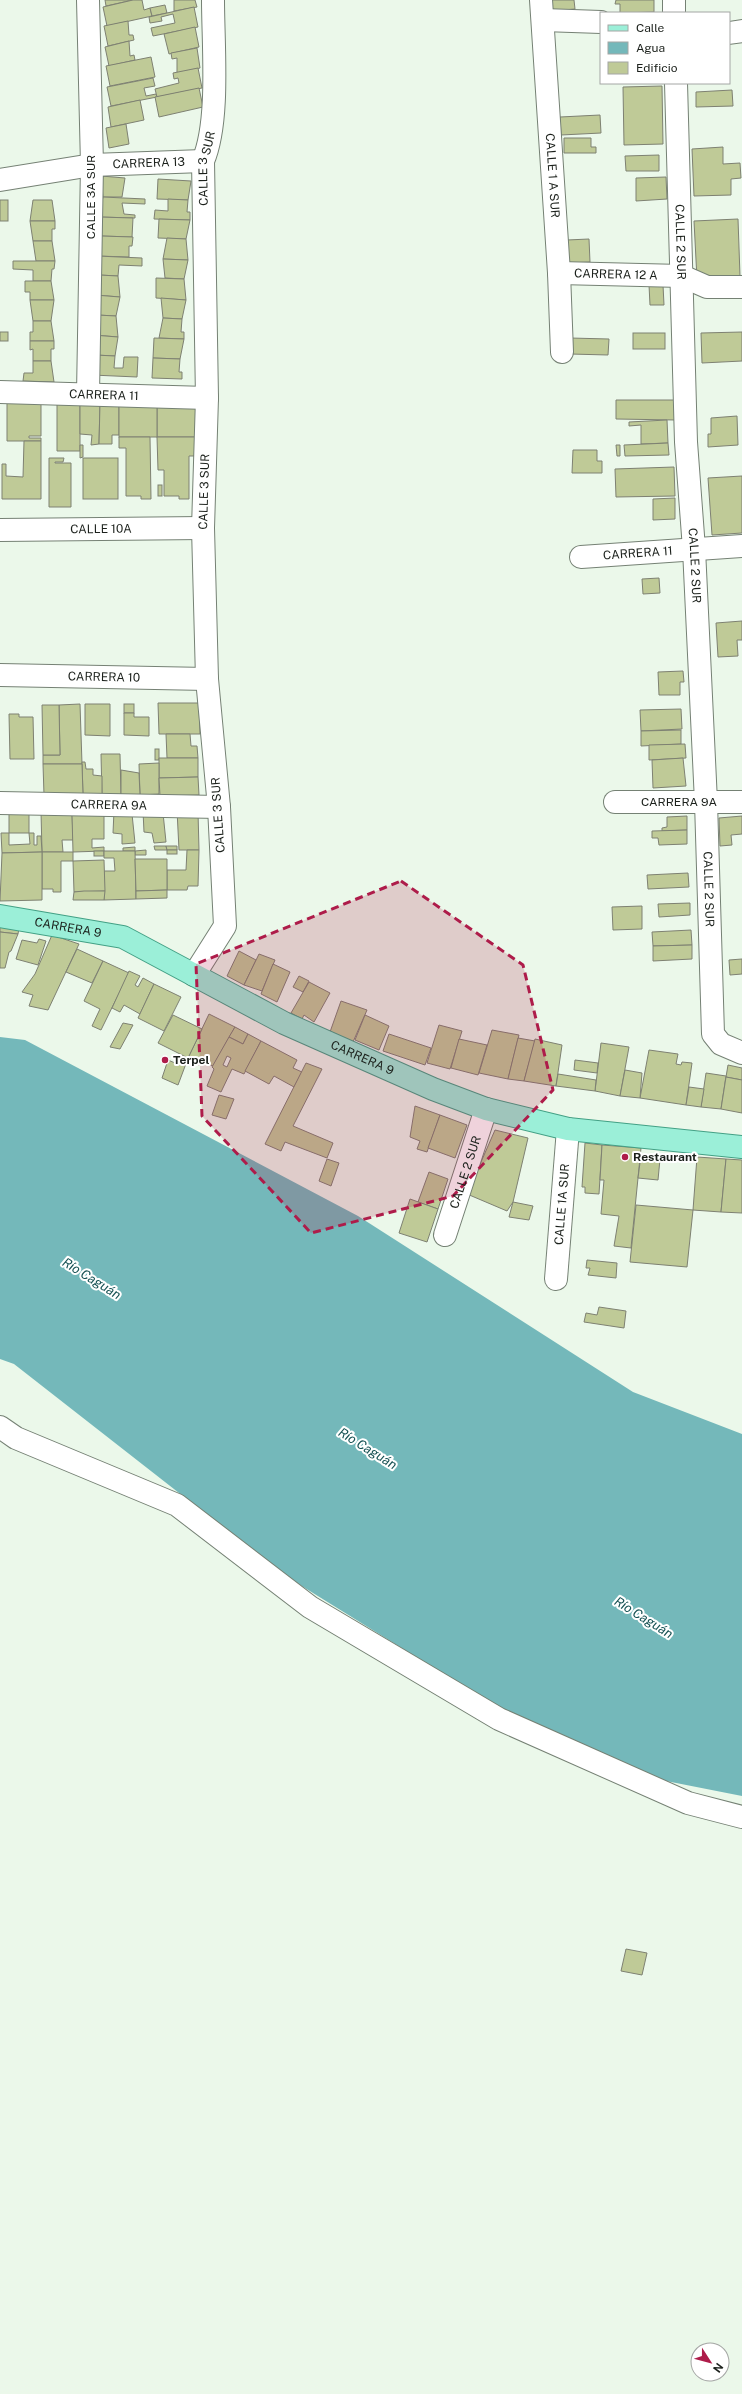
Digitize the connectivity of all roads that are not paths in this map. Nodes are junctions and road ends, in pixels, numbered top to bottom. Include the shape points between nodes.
1 (88, 0) edge
2 (213, 0) edge
3 (674, 0) edge
4 (542, 10) edge
5 (674, 12) edge
6 (600, 22) edge
7 (742, 31) edge
8 (730, 33) edge
9 (676, 84) edge
10 (203, 161) junction
11 (92, 165) junction
12 (0, 180) edge
13 (559, 273) junction
14 (682, 276) junction
15 (742, 287) edge
16 (562, 352) dead end
17 (0, 392) edge
18 (88, 394) junction
19 (207, 398) junction
20 (203, 528) junction
21 (0, 530) edge
22 (742, 546) edge
23 (694, 549) junction
24 (581, 557) dead end
25 (0, 675) edge
26 (208, 679) junction
27 (616, 802) dead end
28 (706, 802) junction
29 (742, 802) edge
30 (0, 803) edge
31 (219, 807) junction
32 (0, 916) edge
33 (194, 975) junction
34 (742, 1053) edge
35 (486, 1110) junction
36 (568, 1129) junction
37 (742, 1148) edge
38 (445, 1235) dead end
39 (556, 1279) dead end
40 (0, 1427) edge
41 (742, 1817) edge

1 - 11 street, CALLE 3A SUR
2 - 10 street, CALLE 3 SUR via 214,83 209,147
3 - 5 street
4 - 6 street
4 - 13 street, CALLE 1 A SUR
7 - 8 street
9 - 14 street, CALLE 2 SUR
10 - 11 street, CARRERA 13
10 - 19 street, CALLE 3 SUR
11 - 12 street, CARRERA 13
11 - 18 street, CALLE 3A SUR
13 - 14 street, CARRERA 12 A
13 - 16 street, CALLE 1 A SUR
14 - 15 street, CARRERA 12 A via 707,287
14 - 23 street, CALLE 2 SUR via 686,442
17 - 18 street, CARRERA 11
18 - 19 street, CARRERA 11
19 - 20 street, CALLE 3 SUR
20 - 21 street, CALLE 10A
20 - 26 street, CALLE 3 SUR
22 - 23 street, CARRERA 11
23 - 24 street, CARRERA 11
23 - 28 street, CALLE 2 SUR
25 - 26 street, CARRERA 10
26 - 31 street, CALLE 3 SUR
27 - 28 street, CARRERA 9A
28 - 29 street, CARRERA 9A
28 - 34 street, CALLE 2 SUR via 713,1034 721,1044
30 - 31 street, CARRERA 9A
31 - 33 street, CALLE 3 SUR via 225,926
32 - 33 main road, CARRERA 9 via 123,937
33 - 35 main road, CARRERA 9 via 284,1022
35 - 36 main road, CARRERA 9
35 - 38 street, CALLE 2 SUR
36 - 37 main road, CARRERA 9
36 - 39 street, CALLE 1A SUR
40 - 41 street via 16,1438 176,1505 310,1607 499,1719 688,1803

